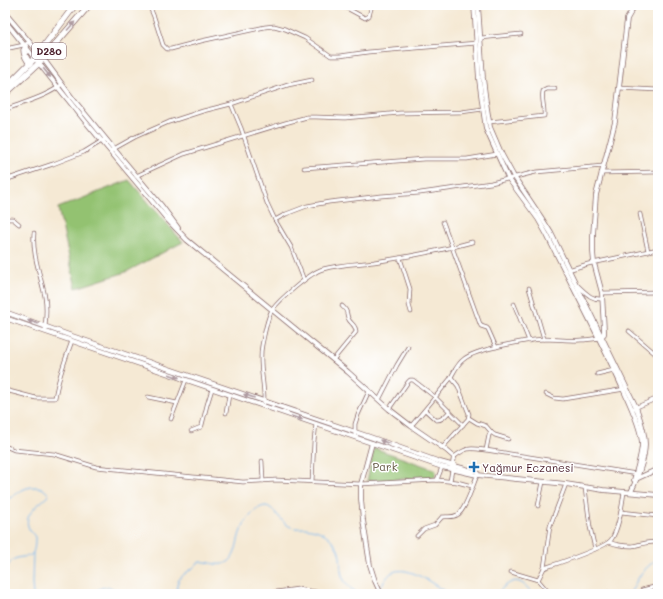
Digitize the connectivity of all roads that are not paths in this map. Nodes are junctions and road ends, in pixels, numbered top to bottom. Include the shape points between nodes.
1 (75, 5) edge
2 (89, 5) edge
3 (149, 5) edge
4 (341, 5) edge
5 (372, 5) edge
6 (474, 5) edge
7 (478, 5) edge
8 (635, 5) edge
9 (5, 13) edge
10 (5, 21) edge
11 (521, 34) dead end
12 (481, 38) junction
13 (477, 43) junction
14 (24, 44) junction
15 (5, 49) edge
16 (41, 56) junction
17 (37, 61) junction
18 (30, 64) junction
19 (312, 80) dead end
20 (60, 86) junction
21 (5, 88) edge
22 (619, 88) junction
23 (555, 89) dead end
24 (658, 90) edge
25 (5, 94) edge
26 (231, 104) junction
27 (10, 108) dead end
28 (483, 110) junction
29 (489, 122) junction
30 (244, 136) junction
31 (103, 140) junction
32 (112, 150) junction
33 (499, 153) junction
34 (603, 166) junction
35 (304, 168) dead end
36 (658, 172) edge
37 (602, 173) junction
38 (134, 177) junction
39 (514, 177) junction
40 (508, 178) junction
41 (5, 180) edge
42 (640, 214) dead end
43 (5, 219) edge
44 (275, 220) junction
45 (443, 222) dead end
46 (20, 224) dead end
47 (34, 233) dead end
48 (472, 242) dead end
49 (452, 248) junction
50 (658, 249) edge
51 (648, 251) junction
52 (400, 258) junction
53 (594, 263) junction
54 (567, 271) junction
55 (304, 280) junction
56 (576, 284) junction
57 (529, 288) dead end
58 (658, 292) edge
59 (602, 293) junction
60 (602, 299) junction
61 (514, 304) dead end
62 (342, 306) dead end
63 (272, 310) junction
64 (5, 312) edge
65 (411, 312) dead end
66 (5, 318) edge
67 (604, 322) junction
68 (594, 325) junction
69 (46, 326) junction
70 (629, 331) dead end
71 (45, 332) junction
72 (600, 337) junction
73 (544, 339) junction
74 (72, 341) junction
75 (529, 341) junction
76 (408, 347) dead end
77 (496, 347) junction
78 (658, 348) edge
79 (653, 351) junction
80 (658, 356) edge
81 (333, 360) junction
82 (614, 370) junction
83 (597, 374) dead end
84 (451, 377) junction
85 (186, 380) junction
86 (212, 389) junction
87 (625, 389) junction
88 (5, 390) edge
89 (369, 391) junction
90 (229, 394) junction
91 (546, 394) dead end
92 (148, 396) dead end
93 (435, 397) junction
94 (658, 398) edge
95 (379, 400) junction
96 (264, 401) junction
97 (177, 403) junction
98 (264, 406) junction
99 (634, 408) junction
100 (389, 409) junction
101 (425, 410) junction
102 (450, 411) junction
103 (226, 413) dead end
104 (469, 418) junction
105 (171, 419) dead end
106 (316, 424) junction
107 (463, 425) junction
108 (411, 426) junction
109 (192, 431) dead end
110 (355, 432) junction
111 (491, 432) junction
112 (354, 437) junction
113 (508, 439) dead end
114 (372, 443) junction
115 (5, 446) edge
116 (442, 447) junction
117 (486, 450) junction
118 (454, 458) junction
119 (262, 461) dead end
120 (442, 467) junction
121 (453, 468) junction
122 (658, 469) edge
123 (477, 474) junction
124 (636, 477) junction
125 (437, 480) junction
126 (263, 481) junction
127 (450, 481) junction
128 (312, 482) junction
129 (543, 482) junction
130 (361, 484) junction
131 (566, 484) junction
132 (472, 486) junction
133 (585, 488) junction
134 (624, 492) junction
135 (631, 492) junction
136 (658, 495) edge
137 (538, 506) dead end
138 (621, 512) junction
139 (658, 516) edge
140 (417, 536) dead end
141 (609, 542) junction
142 (658, 543) edge
143 (595, 549) junction
144 (544, 568) junction
145 (511, 572) dead end
146 (538, 580) junction
147 (658, 586) edge
148 (642, 590) dead end
149 (261, 594) edge
150 (326, 594) edge
151 (381, 594) edge
152 (550, 594) edge

1 - 16 highway, D280
16 -> 2 highway, D280
3 - 13 street via 163,45 167,49 274,26 305,38 331,56
4 - 5 street via 366,18
6 - 13 street
7 - 12 street
8 - 22 street via 627,19
9 - 14 street
10 - 14 street
11 - 12 street
12 - 29 street
13 - 28 street
14 - 15 street
14 - 16 street
14 - 17 street
14 - 18 highway via 24,54
16 - 17 highway, D280
16 - 20 street
17 - 18 highway, D280
17 -> 20 street
17 - 25 highway, D280
18 - 21 highway, D280
19 - 26 street via 288,85
20 - 27 street
20 - 31 street
22 - 24 street
22 - 34 street via 613,132
23 - 29 street via 543,91 544,116
26 - 30 street
26 - 32 street via 169,122
28 - 30 street via 344,118 307,117
28 - 33 street via 486,128
29 - 33 street
30 - 38 street via 184,154
30 - 44 street
31 - 32 street
31 - 41 street via 84,152
32 - 38 street
33 - 35 street via 467,159
33 - 39 street
33 - 40 street
34 - 37 street
34 - 39 street via 536,172
36 - 37 street
37 - 53 street via 595,206
38 - 63 street via 161,205 187,240
39 - 40 street
39 - 54 street via 551,233
40 - 44 street via 491,183 420,193 307,206
40 - 54 street via 538,219
42 - 51 street
43 - 46 street via 13,219
44 - 55 street via 291,248
45 - 49 street
47 - 69 street via 34,250 45,299
48 - 49 street
49 - 52 street
49 - 77 street via 480,324 488,329
50 - 51 street
51 - 53 street
52 - 55 street via 322,269
52 - 65 street via 410,290
53 - 54 street
53 - 59 street
54 - 56 street
54 - 68 street
55 - 63 street
56 - 60 street via 592,298
56 - 68 street
57 - 73 street
58 - 59 street
59 - 60 street
60 - 67 street
61 - 75 street
62 - 81 street via 356,332
63 - 81 street
63 - 96 street via 260,357
69 -> 64 street
66 - 71 street
67 - 68 street
67 - 72 street via 604,334
68 - 72 street
69 - 71 street
96 -> 69 street
70 - 79 street
71 - 74 street
72 - 73 street via 581,340
72 - 82 street
72 - 87 street
73 - 75 street
74 -> 85 street
74 - 88 street via 55,398 36,398
75 - 77 street
76 - 95 street
77 - 84 street via 464,358
78 - 79 street
79 - 80 street
81 - 89 street
82 - 83 street
82 - 87 street
84 - 93 street
84 - 104 street via 458,386
85 - 86 street
85 - 97 street
86 - 90 street
86 - 109 street via 202,425
87 - 91 street via 563,399
87 - 99 street
89 - 95 street
89 - 110 street via 358,415
90 - 98 street
90 - 103 street
92 - 97 street
93 - 100 street via 414,380 410,380
93 - 101 street
93 - 102 street
94 - 99 street
95 - 100 street
96 - 98 street
96 - 110 street
97 - 105 street
98 -> 106 street
99 - 124 street via 646,444
100 - 108 street
101 - 102 street via 436,420 442,419
101 - 108 street
102 - 107 street
104 - 107 street
104 - 111 street via 486,426
106 - 112 street
106 - 128 street
107 - 116 street
108 - 116 street
110 - 112 street
121 -> 110 street
111 - 113 street
111 - 117 street
112 - 114 street
114 - 120 street
114 - 130 street
115 - 126 street via 14,450 54,454 96,467 242,482
116 - 118 street
117 - 118 street via 466,449
117 - 124 street
118 - 121 street
119 - 126 street
120 - 121 street
120 - 125 street
121 - 123 street
121 - 127 street
122 - 124 street
123 - 129 street
123 - 132 street
124 - 135 street
125 - 127 street
125 - 130 street
126 - 128 street
127 - 132 street
128 - 130 street
129 - 131 street
129 - 137 street
130 - 151 street via 370,565
131 - 133 street
131 - 144 street via 550,526
132 - 140 street via 459,515 442,517 435,525 424,528
133 - 134 street
133 - 143 street
134 - 135 street
134 - 138 street
135 - 136 street
138 - 139 street
138 - 141 street
141 - 142 street via 630,546 648,542
141 - 143 street
143 - 144 street
144 - 146 street
145 - 146 street
146 - 152 street
147 - 148 street
149 - 150 street via 298,589

